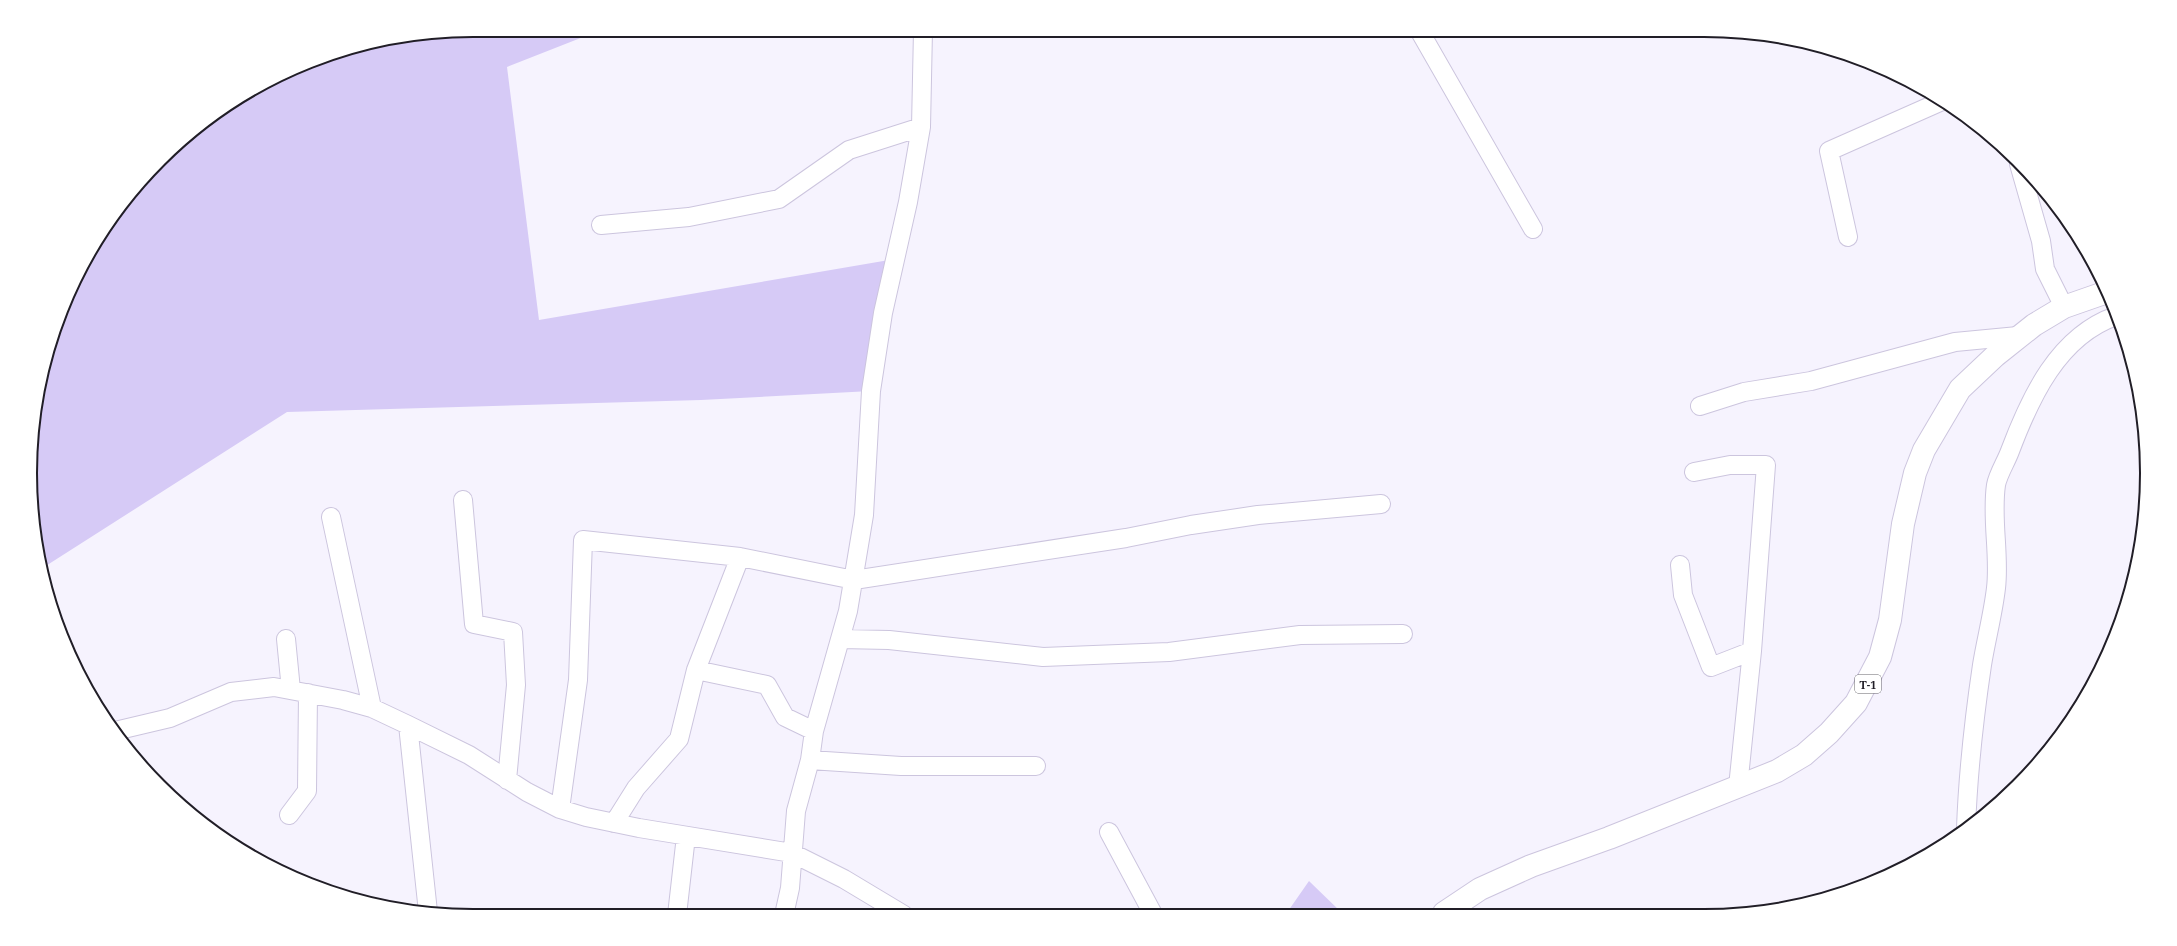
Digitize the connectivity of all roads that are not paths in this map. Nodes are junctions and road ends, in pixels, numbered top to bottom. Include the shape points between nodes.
1 (923, 37) edge
2 (1423, 37) edge
3 (1936, 104) edge
4 (921, 127) junction
5 (2021, 175) edge
6 (601, 225) dead end
7 (1533, 229) dead end
8 (1848, 237) dead end
9 (2101, 294) edge
10 (2064, 307) junction
11 (2111, 318) edge
12 (2018, 336) junction
13 (1700, 406) dead end
14 (1694, 472) dead end
15 (463, 500) dead end
16 (1381, 504) dead end
17 (331, 517) dead end
18 (740, 557) junction
19 (1680, 565) dead end
20 (854, 580) junction
21 (1403, 634) dead end
22 (286, 639) dead end
23 (840, 639) junction
24 (1752, 651) junction
25 (696, 670) junction
26 (300, 692) junction
27 (372, 708) junction
28 (408, 725) junction
29 (121, 730) edge
30 (814, 731) junction
31 (810, 760) junction
32 (1036, 766) dead end
33 (507, 780) junction
34 (1738, 788) junction
35 (560, 809) junction
36 (289, 815) dead end
37 (1966, 821) edge
38 (614, 823) junction
39 (1108, 832) dead end
40 (686, 836) junction
41 (792, 853) junction
42 (427, 906) edge
43 (678, 909) edge
44 (785, 909) edge
45 (894, 909) edge
46 (1150, 909) edge
47 (1450, 909) edge

1 - 4 street
2 - 7 street
3 - 8 street via 1829,151
4 - 6 street via 849,150 779,199 689,217
4 - 20 street via 908,202 882,321 870,399 864,515
5 - 10 street via 2041,241 2045,270
9 - 10 highway, T-1
10 - 12 highway, T-1
11 - 37 street via 2090,327 2063,353 2041,381 1996,484 1996,587 1982,667
12 - 13 street via 1955,342 1811,381 1744,392
12 - 34 highway, T-1 via 1960,389 1924,450 1914,473 1903,524 1886,639 1880,657 1856,703 1829,733 1804,755 1777,771
14 - 24 street via 1730,464 1766,465
15 - 33 street via 474,624 513,632 516,685
16 - 20 street via 1258,515
17 - 27 street
18 - 20 street
18 - 25 street
18 - 35 street via 583,540 578,680
19 - 24 street via 1682,595 1711,667
20 - 23 street
21 - 23 street via 1300,635 1169,652 1043,657 889,640
22 - 26 street
23 - 30 street
24 - 34 street
25 - 30 street via 767,685 785,718
25 - 38 street via 679,739 636,788
26 - 27 street
26 - 29 street via 274,687 232,692 170,718
26 - 36 street via 307,791
27 - 28 street
28 - 33 street via 469,755
28 - 42 street
30 - 31 street
31 - 32 street via 901,766
31 - 41 street via 796,811
33 - 35 street
34 - 47 highway, T-1 via 1531,866 1480,889
35 - 38 street
38 - 40 street
39 - 46 street
40 - 41 street
40 - 43 street
41 - 44 street via 790,888
41 - 45 street via 844,879

